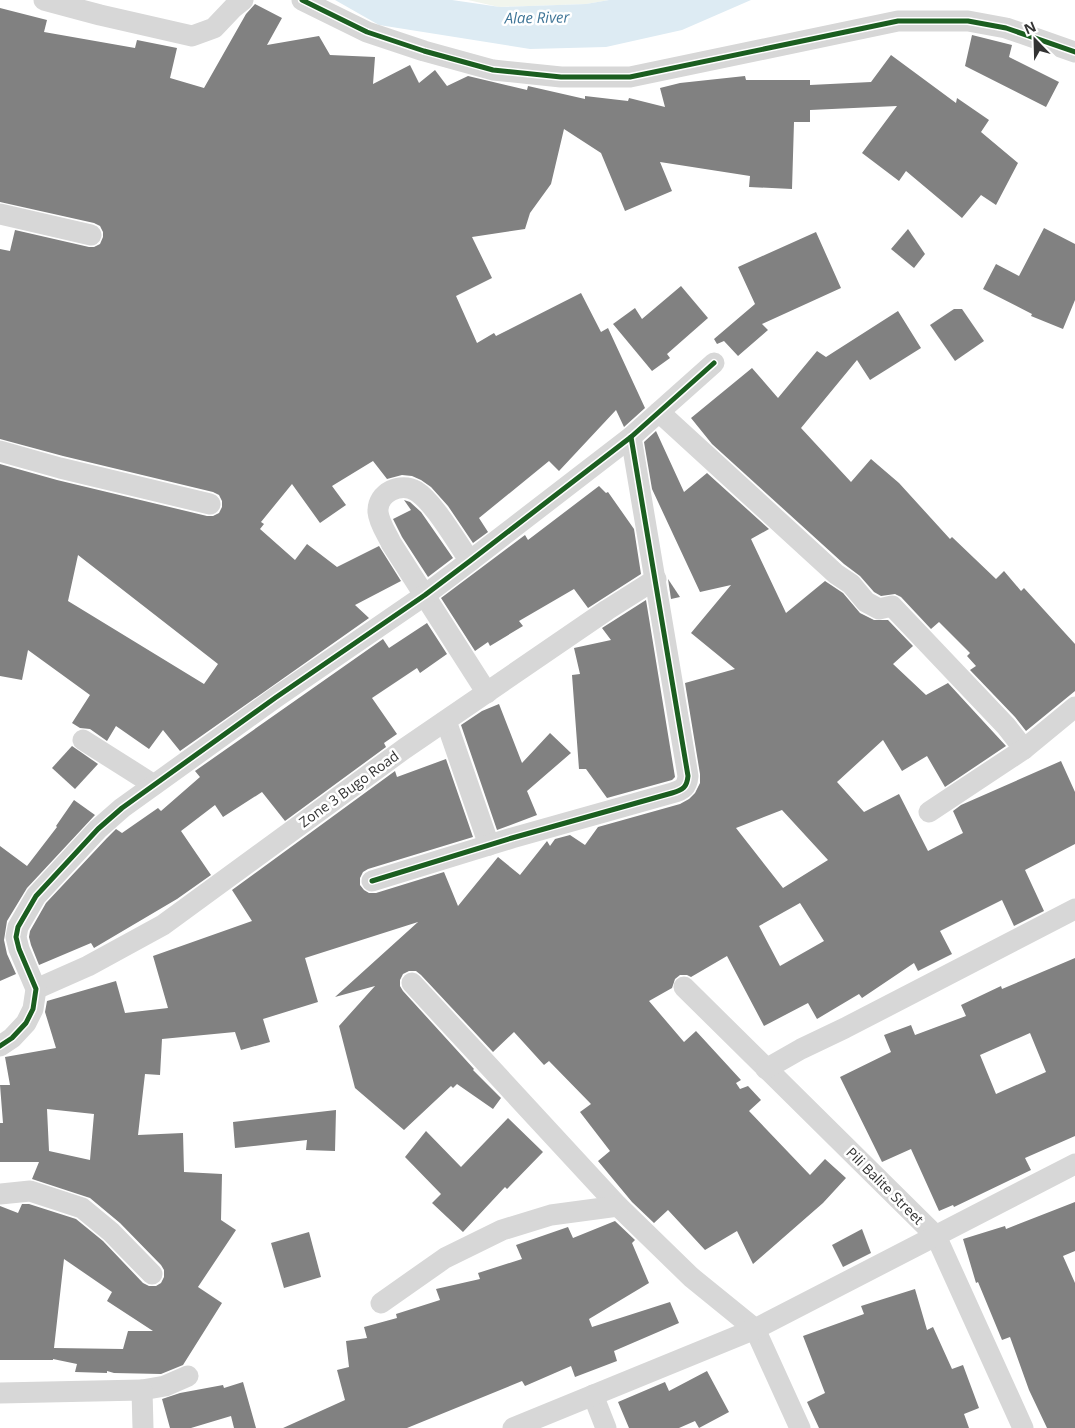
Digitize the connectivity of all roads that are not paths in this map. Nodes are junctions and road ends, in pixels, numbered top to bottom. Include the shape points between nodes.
1 (44, 0) edge
2 (242, 0) edge
3 (302, 0) edge
4 (1075, 52) edge
5 (0, 214) edge
6 (91, 235) dead end
7 (714, 363) dead end
8 (659, 412) junction
9 (631, 437) junction
10 (0, 451) edge
11 (210, 504) dead end
12 (470, 561) junction
13 (656, 579) junction
14 (425, 595) junction
15 (487, 693) junction
16 (1075, 708) edge
17 (446, 721) junction
18 (83, 740) dead end
19 (1024, 749) junction
20 (154, 785) junction
21 (929, 812) dead end
22 (489, 845) junction
23 (372, 881) dead end
24 (1075, 909) edge
25 (412, 983) dead end
26 (684, 987) dead end
27 (36, 989) junction
28 (0, 1046) edge
29 (766, 1069) junction
30 (1075, 1164) edge
31 (0, 1194) edge
32 (618, 1206) junction
33 (936, 1236) junction
34 (152, 1274) dead end
35 (381, 1303) dead end
36 (755, 1329) junction
37 (188, 1376) dead end
38 (142, 1390) junction
39 (0, 1393) edge
40 (593, 1395) junction
41 (143, 1428) edge
42 (513, 1428) edge
43 (606, 1428) edge
44 (800, 1428) edge
45 (1023, 1428) edge

1 - 2 street via 192,36 214,28
3 - 4 street via 367,32 424,51 493,70 561,77 630,77 898,21 917,20 968,22 1006,28
5 - 6 street
7 - 8 street
8 - 9 street
8 - 19 street via 836,574 851,584 866,602 879,609 892,606
9 - 12 street
9 - 13 street
10 - 11 street
12 - 14 street
12 - 14 street via 426,500 415,490 402,486 391,490 379,503 378,513 392,543
13 - 15 street, Zone 3 Bugo Road
13 - 22 street via 688,776 683,790
14 - 15 street
14 - 20 street
15 - 17 street, Zone 3 Bugo Road
16 - 19 street
17 - 22 street
17 - 27 street, Zone 3 Bugo Road via 163,925 88,966
18 - 20 street
19 - 21 street
20 - 27 street via 98,829 36,896 18,927 19,949
22 - 23 street
24 - 29 street
25 - 32 street
26 - 29 street, Pili Balite Street
27 - 28 street via 33,1009 26,1023
29 - 33 street, Pili Balite Street
30 - 33 street
31 - 34 street via 30,1191 82,1208
32 - 35 street via 551,1215 502,1230 445,1258
32 - 36 street via 691,1277
33 - 36 street
33 - 45 street, Pili Balite Street
36 - 40 street
36 - 44 street
37 - 38 street via 165,1386
38 - 39 street
38 - 41 street
40 - 42 street
40 - 43 street

